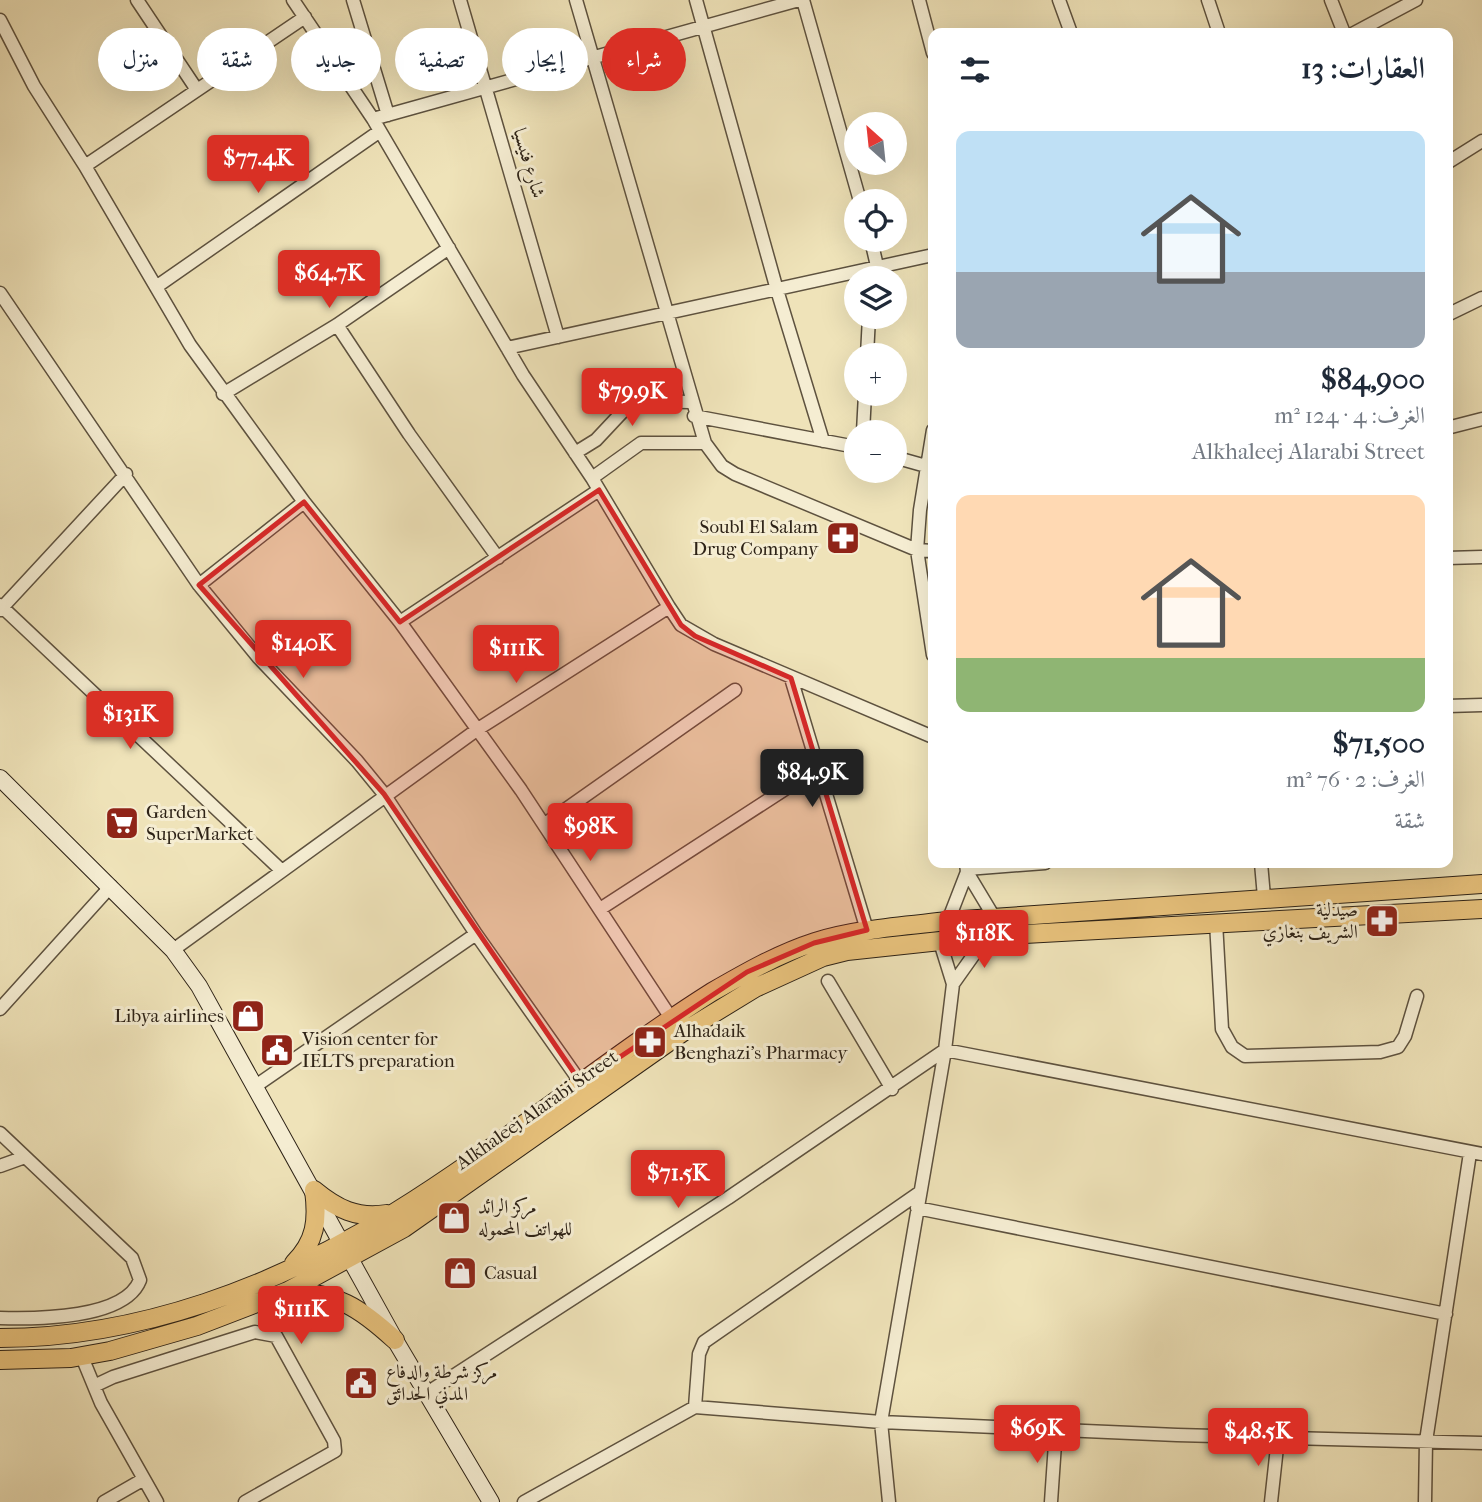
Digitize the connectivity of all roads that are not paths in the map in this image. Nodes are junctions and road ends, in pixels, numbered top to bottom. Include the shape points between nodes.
1 (137, 0) edge
2 (293, 0) edge
3 (353, 0) edge
4 (460, 0) edge
5 (576, 0) edge
6 (696, 0) edge
7 (801, 0) edge
8 (919, 0) edge
9 (1059, 0) edge
10 (1208, 0) edge
11 (1331, 0) edge
12 (1416, 0) edge
13 (305, 17) junction
14 (0, 20) edge
15 (704, 26) junction
16 (468, 28) edge
17 (1069, 28) edge
18 (1217, 28) edge
19 (1342, 28) edge
20 (1363, 28) edge
21 (928, 34) edge
22 (277, 36) edge
23 (593, 57) junction
24 (488, 85) edge
25 (197, 90) joint
26 (469, 91) edge
27 (487, 91) edge
28 (388, 115) junction
29 (373, 119) junction
30 (380, 131) junction
31 (1482, 142) edge
32 (1453, 159) edge
33 (85, 166) junction
34 (856, 189) edge
35 (449, 248) junction
36 (928, 256) edge
37 (896, 266) edge
38 (844, 278) edge
39 (156, 287) junction
40 (777, 290) junction
41 (1482, 298) edge
42 (2, 301) edge
43 (1453, 312) edge
44 (668, 313) junction
45 (337, 325) junction
46 (558, 337) junction
47 (507, 348) junction
48 (223, 394) junction
49 (691, 402) junction
50 (695, 416) junction
51 (1482, 419) edge
52 (1453, 426) edge
53 (823, 441) junction
54 (705, 443) junction
55 (844, 445) edge
56 (575, 453) junction
57 (928, 456) edge
58 (907, 461) edge
59 (926, 466) junction
60 (126, 474) junction
61 (592, 478) junction
62 (599, 490) junction
63 (304, 502) junction
64 (917, 550) junction
65 (928, 551) edge
66 (1482, 557) edge
67 (498, 558) junction
68 (1453, 558) edge
69 (199, 585) junction
70 (669, 607) junction
71 (1, 608) edge
72 (400, 622) junction
73 (928, 622) edge
74 (792, 678) junction
75 (735, 690) dead end
76 (1482, 705) edge
77 (1453, 706) edge
78 (478, 729) junction
79 (928, 735) edge
80 (816, 769) junction
81 (0, 778) edge
82 (384, 794) junction
83 (545, 824) junction
84 (967, 868) edge
85 (1261, 868) edge
86 (281, 870) junction
87 (1482, 884) edge
88 (111, 886) junction
89 (1264, 897) junction
90 (600, 909) junction
91 (1482, 909) edge
92 (995, 917) junction
93 (948, 921) junction
94 (1216, 922) junction
95 (867, 930) junction
96 (476, 934) junction
97 (987, 936) junction
98 (940, 942) junction
99 (173, 950) junction
100 (828, 981) dead end
101 (953, 985) junction
102 (1417, 996) dead end
103 (0, 1009) edge
104 (671, 1018) junction
105 (945, 1050) junction
106 (582, 1083) junction
107 (257, 1085) junction
108 (892, 1088) junction
109 (0, 1133) edge
110 (1476, 1154) edge
111 (24, 1157) junction
112 (0, 1166) edge
113 (314, 1190) junction
114 (919, 1193) junction
115 (917, 1208) junction
116 (394, 1213) junction
117 (342, 1242) junction
118 (352, 1259) junction
119 (287, 1270) junction
120 (288, 1291) junction
121 (1447, 1314) junction
122 (0, 1318) edge
123 (0, 1338) edge
124 (395, 1340) junction
125 (82, 1357) junction
126 (0, 1360) edge
127 (94, 1386) junction
128 (427, 1393) junction
129 (695, 1408) junction
130 (881, 1422) junction
131 (1055, 1429) junction
132 (1278, 1437) junction
133 (1426, 1441) junction
134 (1482, 1443) edge
135 (144, 1479) junction
136 (104, 1502) edge
137 (157, 1502) edge
138 (245, 1502) edge
139 (491, 1502) edge
140 (524, 1502) edge
141 (889, 1502) edge
142 (1051, 1502) edge
143 (1271, 1502) edge
144 (1425, 1502) edge

1 - 25 street
2 - 13 street
3 - 28 street
4 - 16 street, شارع فنيسيا
5 - 23 street
6 - 15 street
7 - 15 street
7 - 34 street
8 - 21 street
9 - 17 street
10 - 18 street
11 - 19 street
12 - 20 street
13 - 22 street
13 - 29 street
14 - 33 street via 34,86
15 - 23 street
15 - 40 street
23 - 24 street
23 - 44 street
25 - 33 street
26 - 28 street
27 - 46 street, شارع فنيسيا
28 - 29 street
29 - 30 street
30 - 35 street
30 - 39 street
31 - 32 street
33 - 39 street
35 - 45 street
35 - 47 street
36 - 37 street
38 - 40 street
39 - 48 street
40 - 44 street
40 - 53 street
41 - 43 street
42 - 60 street
44 - 46 street
44 - 49 street
45 - 48 street
45 - 67 street
46 - 47 street
47 - 56 street
48 - 63 street
49 - 50 street
49 - 56 street via 641,401 626,408 596,440
50 - 53 street
50 - 54 street
51 - 52 street
53 - 55 street
54 - 61 street via 641,443
54 - 64 street via 722,466 735,474
56 - 61 street
57 - 59 street
58 - 59 street
59 - 64 street
60 - 69 street
60 - 71 street
61 - 62 street
62 - 67 street
62 - 70 street
63 - 69 street
63 - 72 street
64 - 65 street
64 - 73 street
66 - 68 street
67 - 72 street
69 - 82 street via 258,657
70 - 74 street via 695,636
70 - 78 street
71 - 86 street
72 - 78 street
74 - 79 street
74 - 80 street
75 - 83 street
76 - 77 street
78 - 82 street
78 - 83 street
80 - 90 street
80 - 95 street
81 - 88 main road
82 - 86 street
82 - 96 street
83 - 90 street
84 - 92 street
84 - 93 street
85 - 89 street
86 - 99 street
87 - 89 main road, Alkhaleej Alarabi Street
88 - 99 main road
88 - 103 street
89 - 92 main road, Alkhaleej Alarabi Street
90 - 104 street
91 - 94 main road, Alkhaleej Alarabi Street
92 - 93 main road, Alkhaleej Alarabi Street
93 - 95 main road, Alkhaleej Alarabi Street
94 - 97 main road, Alkhaleej Alarabi Street
94 - 102 street via 1222,1029 1245,1056 1380,1052 1398,1046
95 - 104 main road, Alkhaleej Alarabi Street via 781,956
96 - 106 street
96 - 107 street
97 - 98 main road, Alkhaleej Alarabi Street
97 - 101 street
98 - 101 street
98 - 118 main road, Alkhaleej Alarabi Street via 847,951 808,962 755,988 683,1032 415,1221
99 - 107 main road
100 - 108 street
101 - 105 street
104 - 106 main road, Alkhaleej Alarabi Street
105 - 108 street
105 - 110 street
105 - 114 street
106 - 116 main road, Alkhaleej Alarabi Street
107 - 113 main road
108 - 128 street
109 - 111 street
110 - 121 street
111 - 112 street
111 - 122 street via 132,1258 140,1280 127,1300 110,1306 68,1315
113 - 116 main road via 335,1207 358,1215
113 - 117 main road
113 - 119 main road via 317,1211 311,1242
114 - 115 street
114 - 129 street via 704,1342
115 - 121 street
115 - 130 street
116 - 117 main road, Alkhaleej Alarabi Street
117 - 118 main road
117 - 119 main road, Alkhaleej Alarabi Street
118 - 120 main road, Alkhaleej Alarabi Street
118 - 124 main road
119 - 123 main road, Alkhaleej Alarabi Street via 144,1322 62,1336
120 - 124 main road via 348,1303
120 - 125 main road, Alkhaleej Alarabi Street via 185,1330
121 - 133 street
124 - 128 main road
125 - 126 main road, Alkhaleej Alarabi Street
125 - 127 street
127 - 135 street
127 - 138 street via 255,1332 276,1336 334,1441 335,1451
128 - 139 main road
129 - 130 street
129 - 140 street
130 - 131 street
130 - 141 street
131 - 132 street
131 - 142 street
132 - 133 street
132 - 143 street
133 - 134 street
133 - 144 street
135 - 136 street
135 - 137 street

